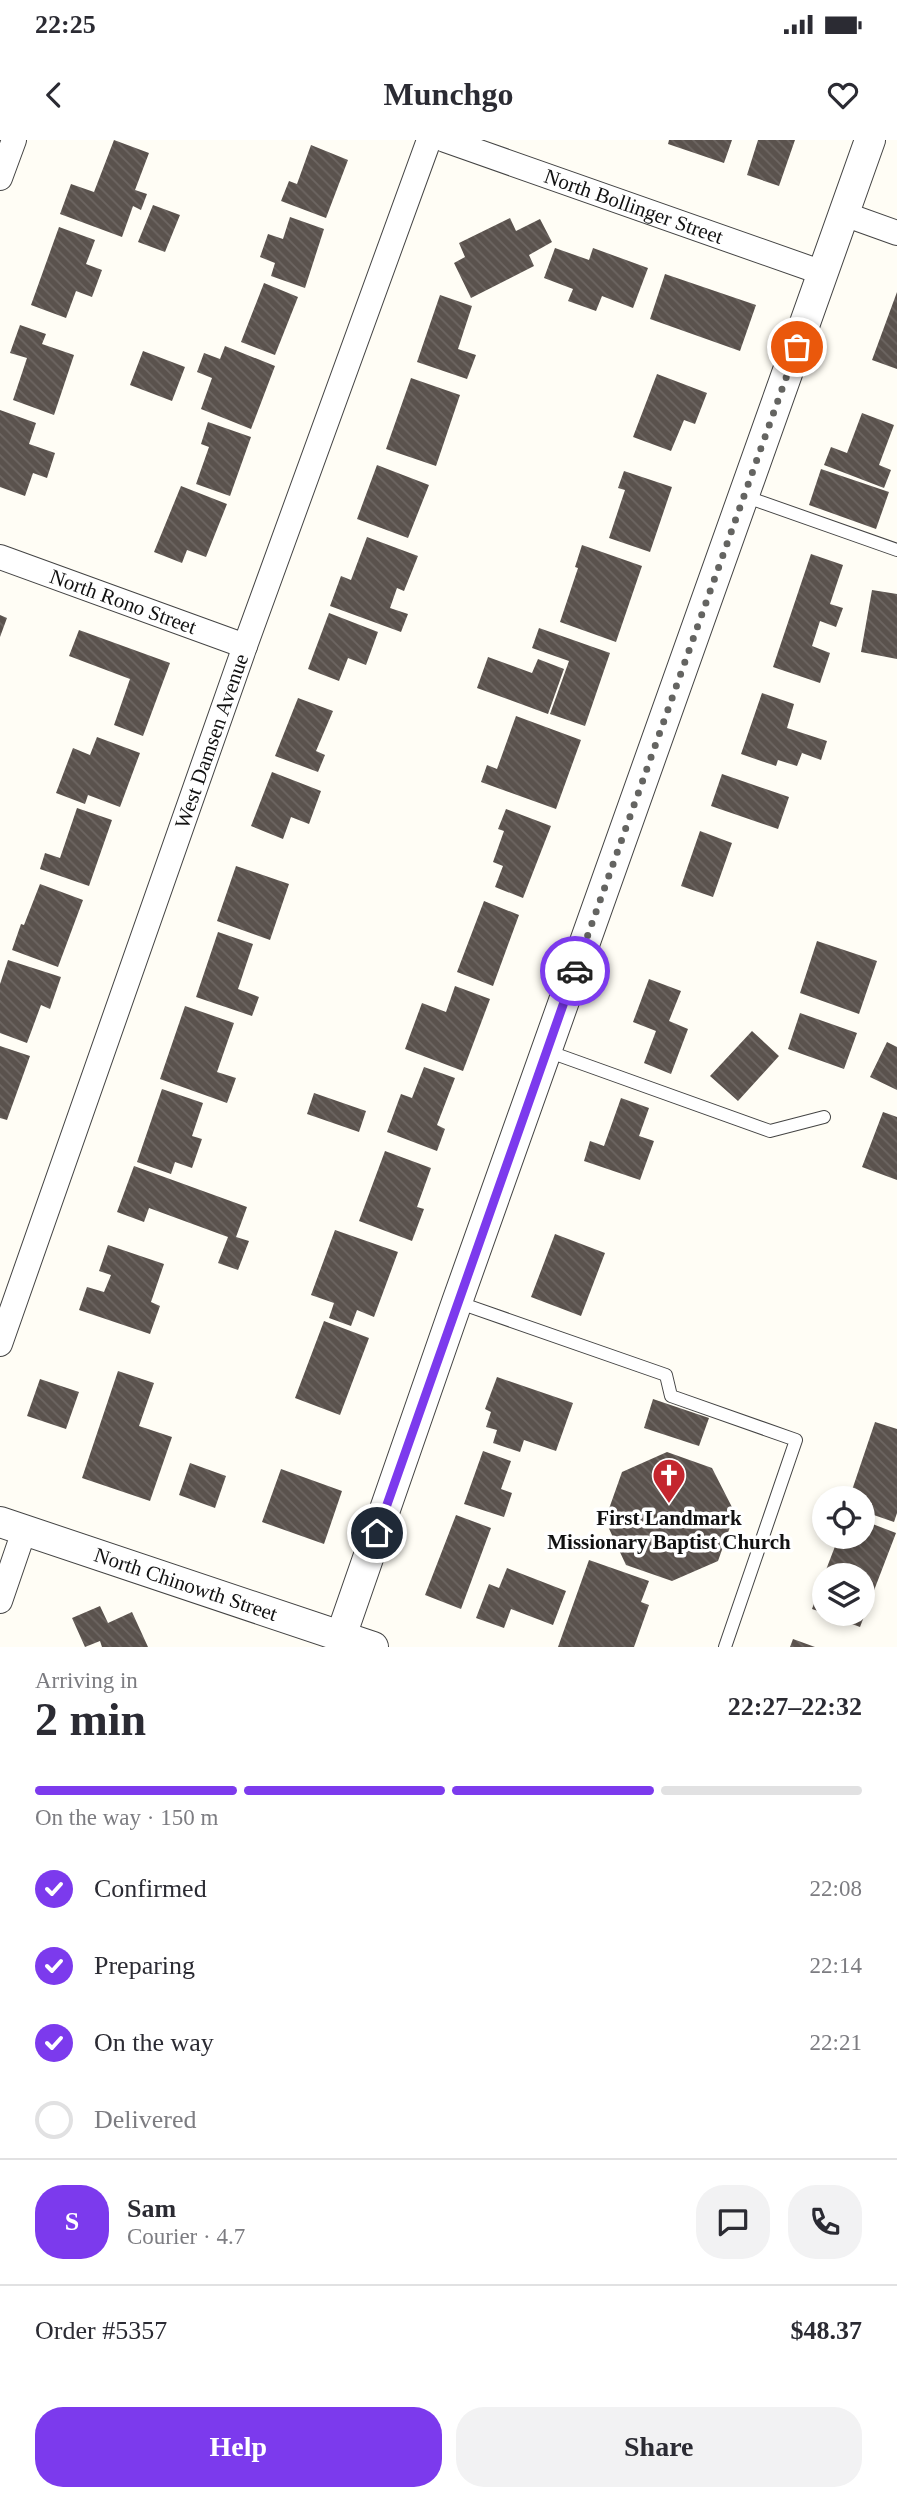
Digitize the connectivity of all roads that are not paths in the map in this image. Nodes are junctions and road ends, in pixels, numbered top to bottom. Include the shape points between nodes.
1 (14, 140) edge
2 (429, 140) edge
3 (445, 140) edge
4 (870, 140) edge
5 (0, 178) edge
6 (844, 214) junction
7 (897, 233) edge
8 (823, 273) junction
9 (744, 496) junction
10 (897, 550) edge
11 (0, 556) edge
12 (245, 646) junction
13 (547, 1051) junction
14 (824, 1117) dead end
15 (457, 1302) junction
16 (0, 1344) edge
17 (12, 1527) edge
18 (0, 1601) edge
19 (341, 1636) junction
20 (373, 1647) edge
21 (725, 1647) edge

1 - 5 street
2 - 12 street, West Damsen Avenue
3 - 8 street, North Bollinger Street
4 - 6 street
6 - 7 street
6 - 8 street
8 - 9 street
9 - 10 lane
9 - 13 street
11 - 12 street, North Rono Street
12 - 16 street, West Damsen Avenue
13 - 14 lane via 770,1130
13 - 15 street
15 - 19 street
15 - 21 lane via 666,1375 671,1396 796,1440
17 - 18 street
17 - 19 street, North Chinowth Street
19 - 20 street, North Chinowth Street

